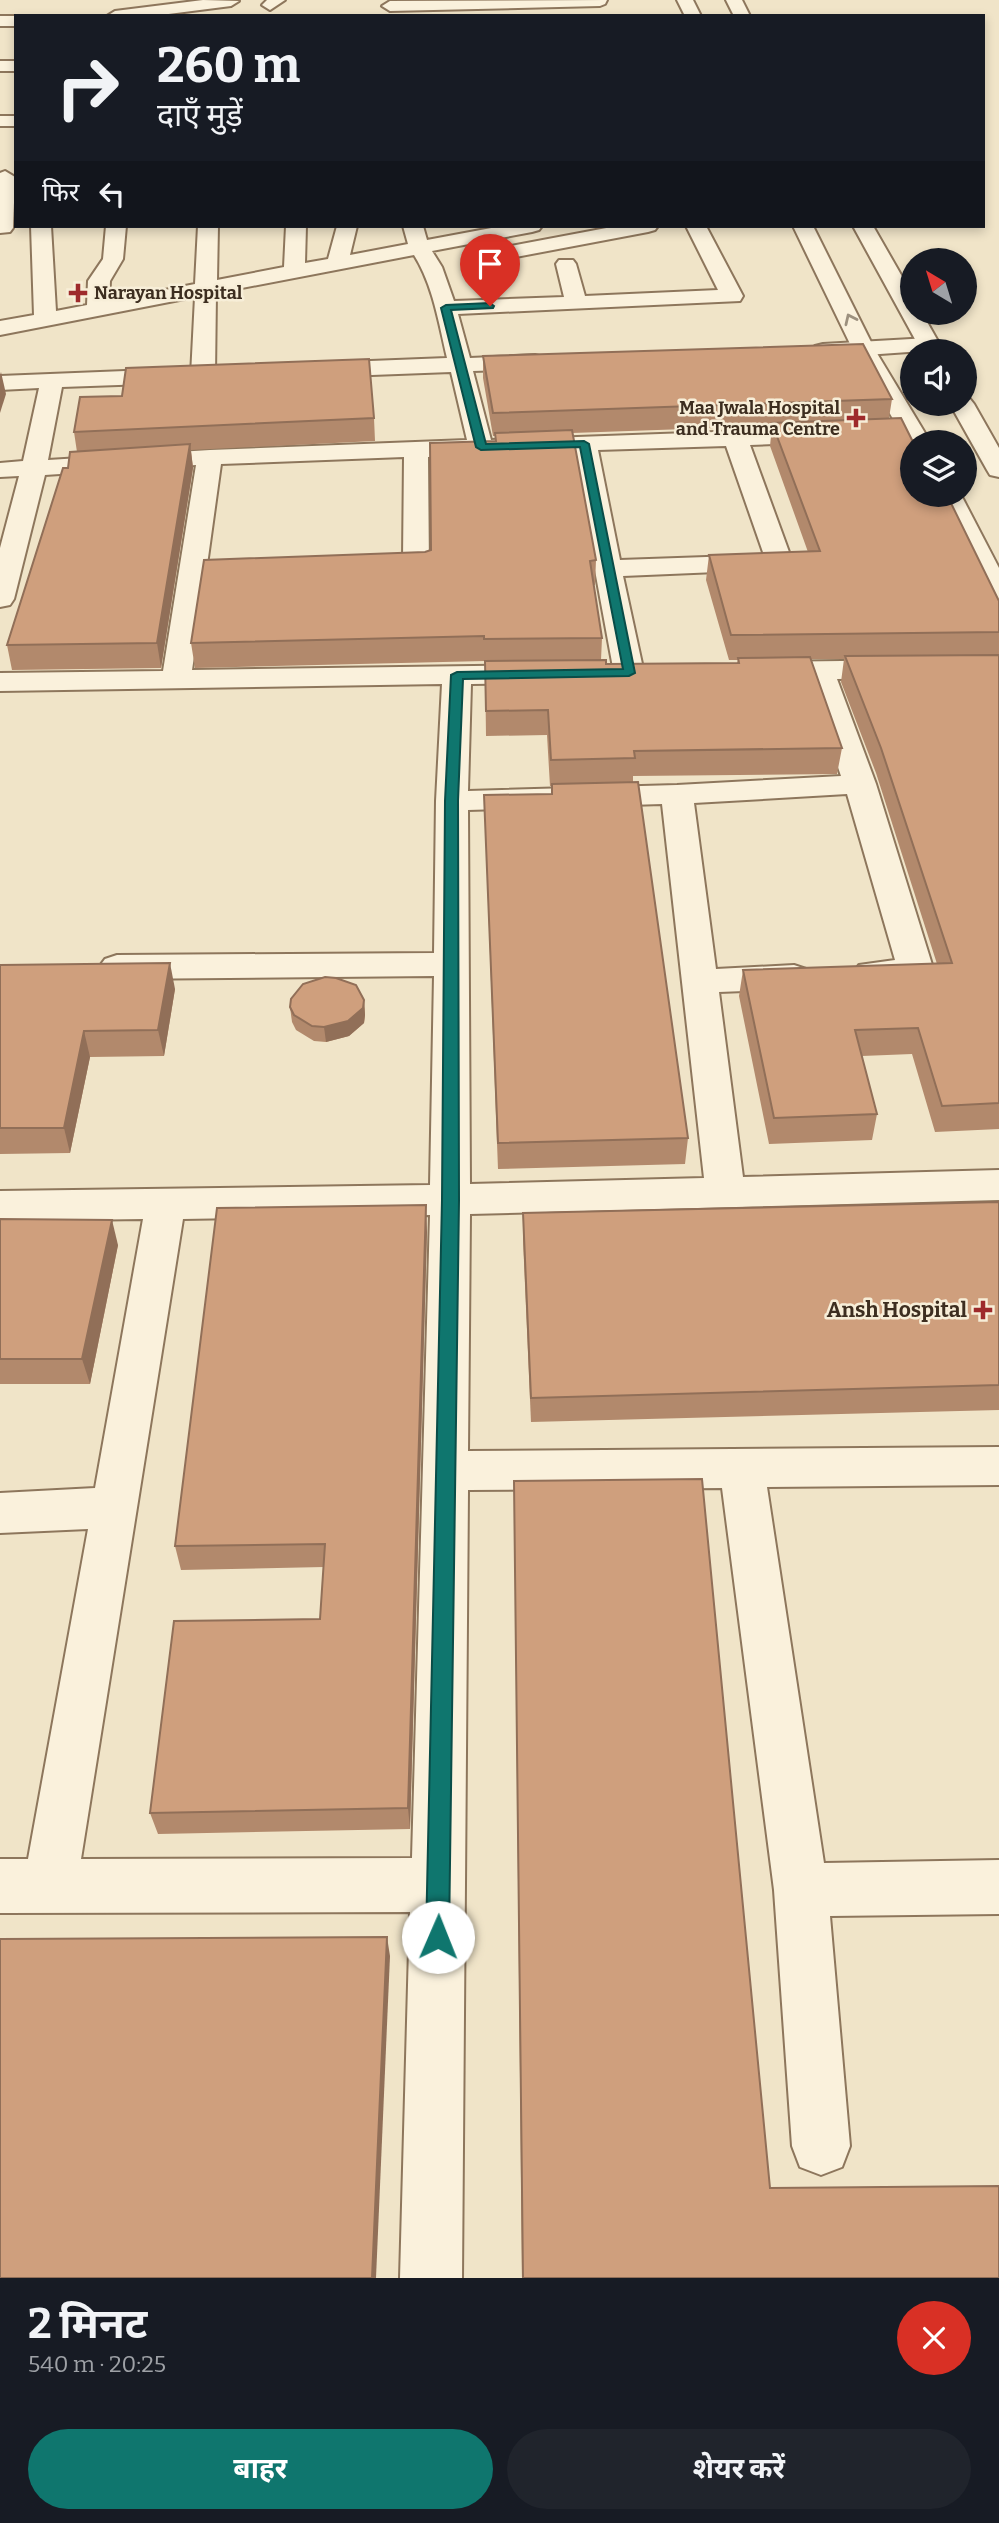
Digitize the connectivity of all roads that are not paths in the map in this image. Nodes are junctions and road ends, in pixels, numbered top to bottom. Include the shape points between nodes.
1 (232, 1) edge
2 (600, 1) edge
3 (390, 7) edge
4 (525, 7) edge
5 (450, 10) edge
6 (131, 14) edge
7 (7, 177) edge
8 (1, 228) edge
9 (41, 228) edge
10 (116, 228) edge
11 (208, 228) edge
12 (296, 228) edge
13 (346, 228) edge
14 (509, 228) edge
15 (804, 228) edge
16 (864, 228) edge
17 (694, 233) edge
18 (416, 236) edge
19 (651, 239) edge
20 (486, 257) dead end
21 (459, 262) dead end
22 (337, 263) junction
23 (432, 267) junction
24 (544, 269) dead end
25 (294, 271) junction
26 (405, 272) dead end
27 (365, 279) dead end
28 (205, 298) junction
29 (576, 302) junction
30 (446, 308) junction
31 (98, 309) junction
32 (45, 319) junction
33 (0, 328) edge
34 (926, 339) edge
35 (900, 349) edge
36 (864, 350) junction
37 (794, 352) edge
38 (556, 361) edge
39 (458, 365) junction
40 (297, 371) edge
41 (230, 374) edge
42 (203, 375) junction
43 (52, 380) junction
44 (0, 383) edge
45 (969, 416) edge
46 (912, 430) edge
47 (886, 432) edge
48 (845, 434) edge
49 (900, 434) edge
50 (735, 438) junction
51 (584, 444) junction
52 (481, 447) junction
53 (416, 450) junction
54 (210, 457) junction
55 (34, 468) junction
56 (0, 470) edge
57 (999, 470) edge
58 (958, 507) edge
59 (607, 568) junction
60 (350, 570) edge
61 (271, 572) edge
62 (192, 574) junction
63 (1, 588) edge
64 (999, 593) edge
65 (999, 668) edge
66 (819, 670) junction
67 (737, 671) edge
68 (630, 673) edge
69 (563, 674) edge
70 (457, 675) junction
71 (176, 679) junction
72 (0, 682) edge
73 (860, 783) junction
74 (677, 794) junction
75 (452, 801) junction
76 (451, 964) junction
77 (82, 967) edge
78 (701, 981) junction
79 (999, 1185) edge
80 (726, 1193) junction
81 (450, 1200) junction
82 (166, 1203) junction
83 (0, 1206) edge
84 (999, 1466) edge
85 (742, 1470) junction
86 (446, 1471) junction
87 (115, 1507) junction
88 (0, 1513) edge
89 (438, 1885) junction
90 (25, 1886) edge
91 (999, 1886) edge
92 (801, 1890) junction
93 (821, 2146) dead end
94 (431, 2278) edge

1 - 6 street
2 - 4 street
3 - 5 street
4 - 5 street
7 - 8 street
9 - 32 street
10 - 31 street via 113,259 99,281
11 - 28 street
12 - 25 street
13 - 22 street
14 - 18 street
36 -> 15 street
16 - 34 street
17 - 29 street via 732,296
18 - 22 street
18 - 23 street
19 - 20 street
21 - 23 street
22 - 25 street
23 - 26 street
23 - 30 street
24 - 29 street via 573,263
25 - 28 street
27 - 28 street
28 - 31 street
28 - 42 street
29 - 30 street via 512,296
30 - 39 street
31 - 32 street
32 - 33 street
35 - 36 street
36 - 37 street
36 - 46 street
38 - 39 street
39 - 40 street
39 - 52 street
41 - 42 street
42 - 43 street
43 - 44 street
43 - 55 street
45 - 57 street
47 - 49 street
48 - 50 street
50 - 51 street
50 - 59 street via 780,563
51 - 52 street
51 - 59 street
52 - 53 street
53 - 54 street
53 - 60 street via 416,568
54 - 55 street
54 - 62 street
55 - 56 street
55 - 63 street
58 - 64 street via 975,526
59 - 68 street
61 - 62 street
62 - 71 street
65 - 66 street
66 - 67 street
66 - 73 street
69 - 70 street
70 - 71 street
70 - 75 street
71 - 72 street
73 - 74 street
73 - 78 street via 916,971
74 - 75 street
74 - 78 street
75 - 76 street
76 - 77 street
76 - 81 street
78 - 80 street
79 - 80 street
80 - 81 street
81 - 82 street
81 - 86 street
82 - 83 street
82 - 87 street
84 - 85 street
85 - 86 street
85 - 92 street
86 - 89 street
87 - 88 street
87 - 90 street
89 - 90 street
89 - 94 street
91 - 92 street
92 - 93 street

